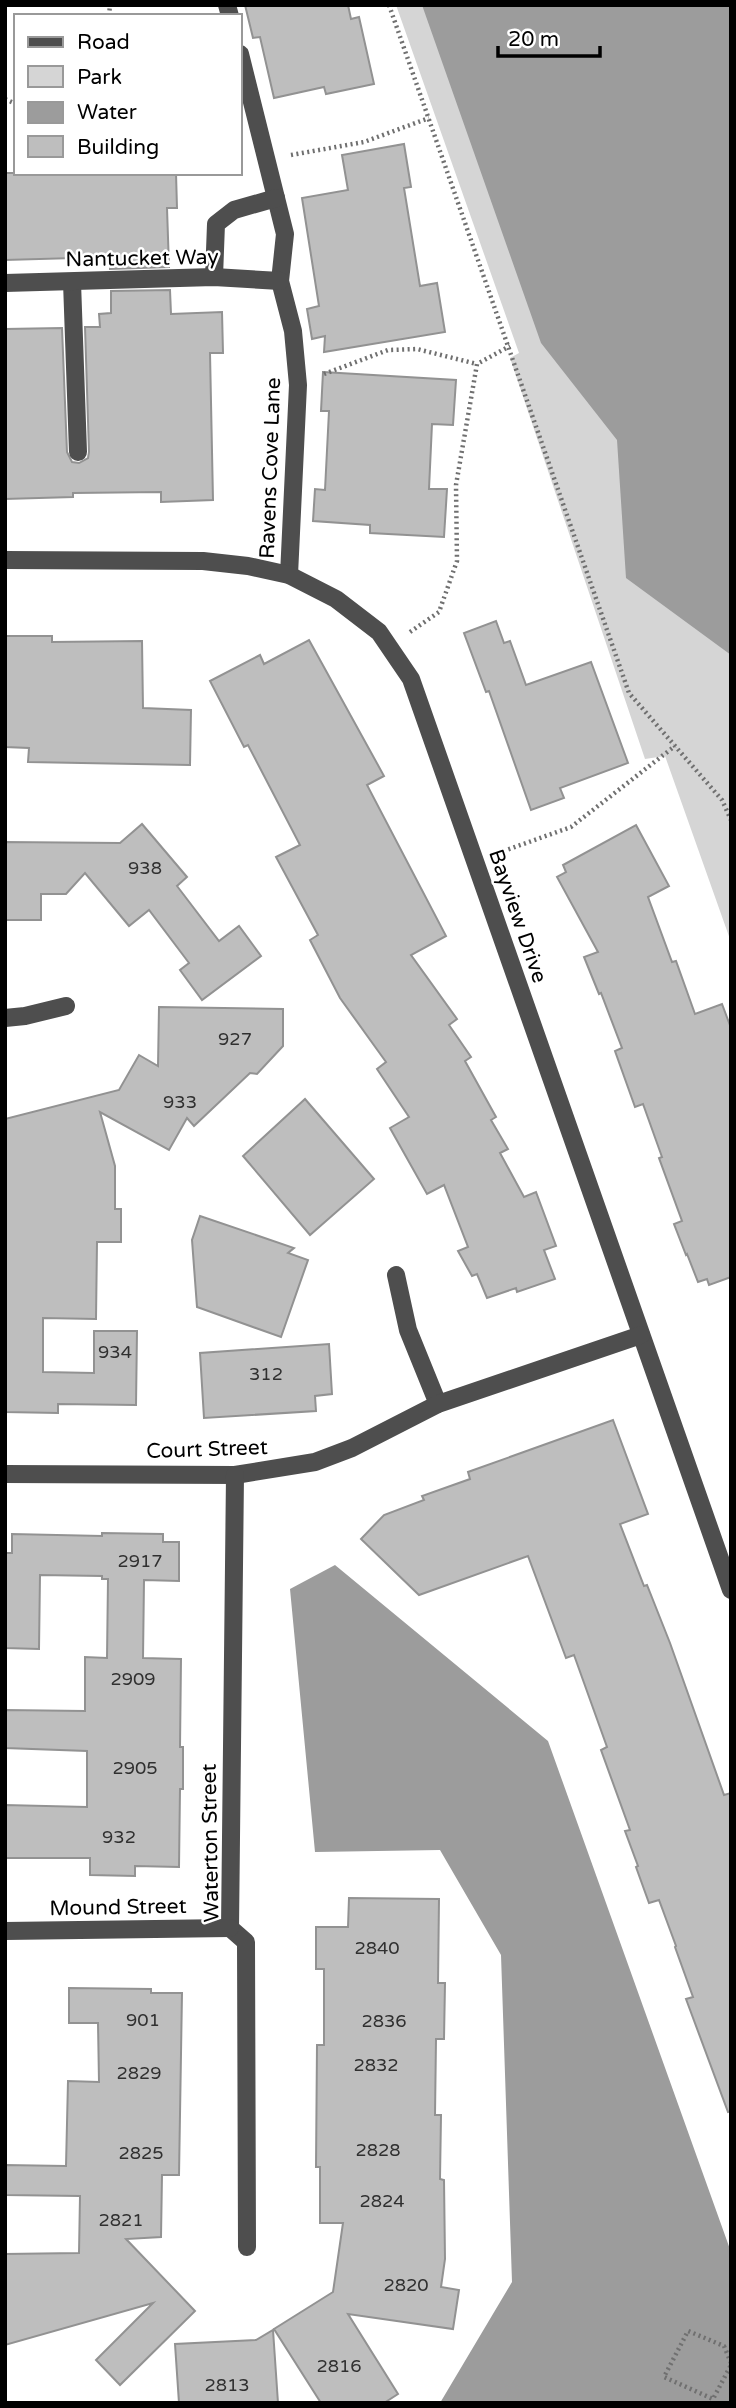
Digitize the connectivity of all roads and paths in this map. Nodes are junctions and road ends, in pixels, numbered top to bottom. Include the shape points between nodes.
1 (389, 5) edge
2 (242, 62) edge
3 (429, 118) junction
4 (266, 160) junction
5 (276, 198) junction
6 (214, 277) junction
7 (280, 281) junction
8 (72, 282) junction
9 (5, 283) edge
10 (510, 346) junction
11 (477, 364) junction
12 (298, 385) junction
13 (78, 452) dead end
14 (5, 561) edge
15 (289, 575) junction
16 (389, 647) junction
17 (675, 746) junction
18 (731, 820) edge
19 (475, 861) junction
20 (66, 1006) dead end
21 (5, 1018) edge
22 (396, 1275) dead end
23 (641, 1335) junction
24 (438, 1404) junction
25 (5, 1474) edge
26 (234, 1475) junction
27 (731, 1590) edge
28 (230, 1928) junction
29 (5, 1931) edge
30 (247, 2247) dead end
31 (731, 2364) edge

1 - 3 path
2 - 4 street, Ravens Cove Lane
3 - 4 path via 364,142
3 - 10 path
4 - 5 street, Ravens Cove Lane
5 - 6 street via 234,210 216,225
5 - 7 street, Ravens Cove Lane via 285,234
6 - 7 street, Nantucket Way
6 - 8 street, Nantucket Way
7 - 12 street, Ravens Cove Lane via 293,331
8 - 9 street, Nantucket Way
8 - 13 street
10 - 11 path
10 - 17 path via 629,693
11 - 12 path via 417,349 388,350
11 - 16 path via 456,485 457,561 439,612
12 - 15 street, Ravens Cove Lane
14 - 15 street, Bayview Drive via 203,561
15 - 16 street, Bayview Drive via 336,598 379,632
16 - 19 street, Bayview Drive via 411,679
17 - 18 path via 722,800
17 - 19 path via 571,827
19 - 23 street, Bayview Drive
20 - 21 street
22 - 24 street via 408,1330
23 - 24 street, Court Street
23 - 27 street, Bayview Drive
24 - 26 street, Court Street via 315,1462
25 - 26 street, Court Street
26 - 28 street, Waterton Street
28 - 29 street, Mound Street
28 - 30 street, Waterton Street via 246,1942
31 - 31 path via 712,2399 664,2377 688,2331 724,2346

